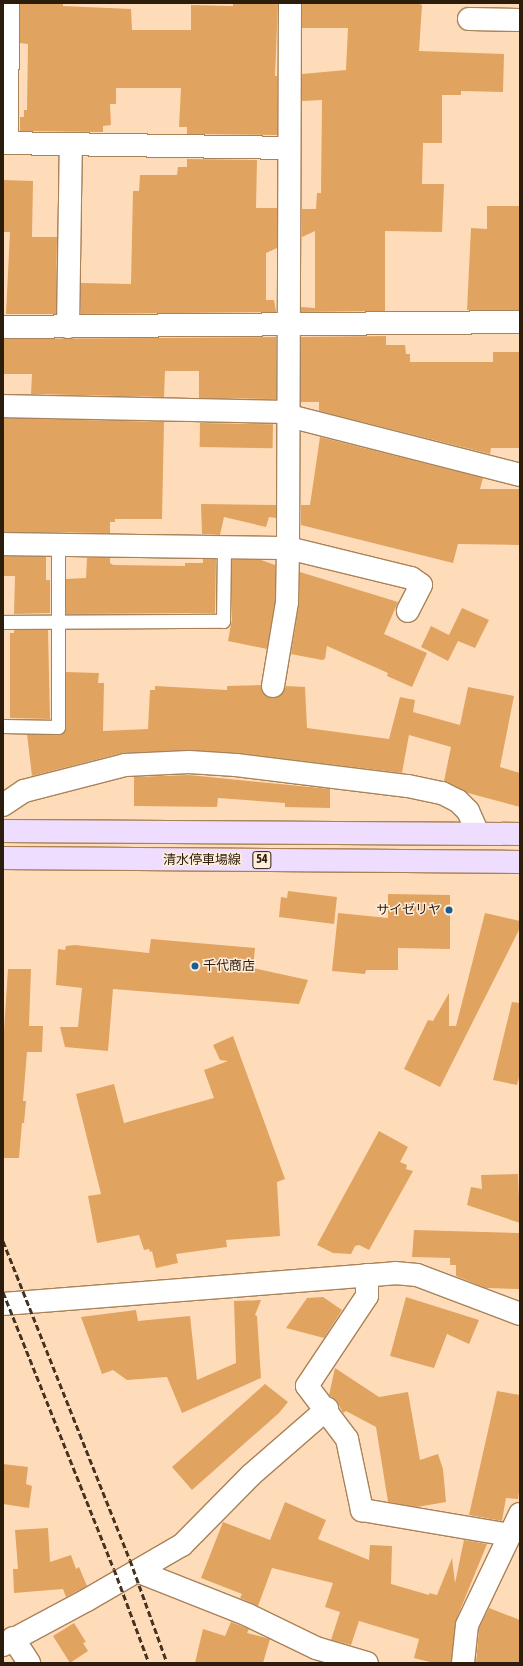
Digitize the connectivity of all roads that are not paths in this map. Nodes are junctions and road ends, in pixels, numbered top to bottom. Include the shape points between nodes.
1 (8, 3) edge
2 (290, 3) edge
3 (469, 19) dead end
4 (520, 20) edge
5 (5, 143) edge
6 (71, 144) junction
7 (288, 148) junction
8 (520, 322) edge
9 (290, 324) junction
10 (3, 327) edge
11 (68, 327) junction
12 (3, 406) edge
13 (289, 414) junction
14 (520, 475) edge
15 (3, 544) edge
16 (58, 545) junction
17 (224, 547) junction
18 (288, 548) junction
19 (408, 610) dead end
20 (3, 622) edge
21 (59, 622) junction
22 (273, 686) dead end
23 (3, 726) edge
24 (3, 805) edge
25 (3, 831) edge
26 (478, 833) junction
27 (520, 834) edge
28 (3, 858) edge
29 (520, 862) edge
30 (367, 1275) junction
31 (3, 1304) edge
32 (520, 1314) edge
33 (327, 1409) junction
34 (520, 1514) edge
35 (510, 1535) junction
36 (137, 1571) junction
37 (8, 1642) edge
38 (29, 1663) edge
39 (367, 1663) edge
40 (463, 1663) edge

1 - 5 street
2 - 7 street
3 - 4 street
5 - 6 street
6 - 7 street
6 - 11 street
7 - 9 street
8 - 9 street
9 - 11 street
9 - 13 street
10 - 11 street
12 - 13 street
13 - 14 street
13 - 18 street
15 - 16 street
16 - 17 street
16 - 21 lane
17 - 18 street
17 - 21 lane via 223,621
18 - 19 street via 411,578 421,585
18 - 22 street via 287,602
20 - 21 lane
21 - 23 lane via 58,726
24 - 26 street via 24,790 125,765 196,762 400,785 442,793 458,801 468,811
25 - 26 main road, 54
26 - 27 main road, 54
28 - 29 main road, 清水停車場線 / 54
30 - 31 street
30 - 32 street via 417,1275
30 - 33 street via 367,1296 307,1386
33 - 35 street via 347,1439 362,1510
33 - 36 street via 251,1475 182,1545
34 - 35 street
35 - 40 street via 467,1626
36 - 37 street
36 - 39 street via 248,1615 316,1648
37 - 38 street

